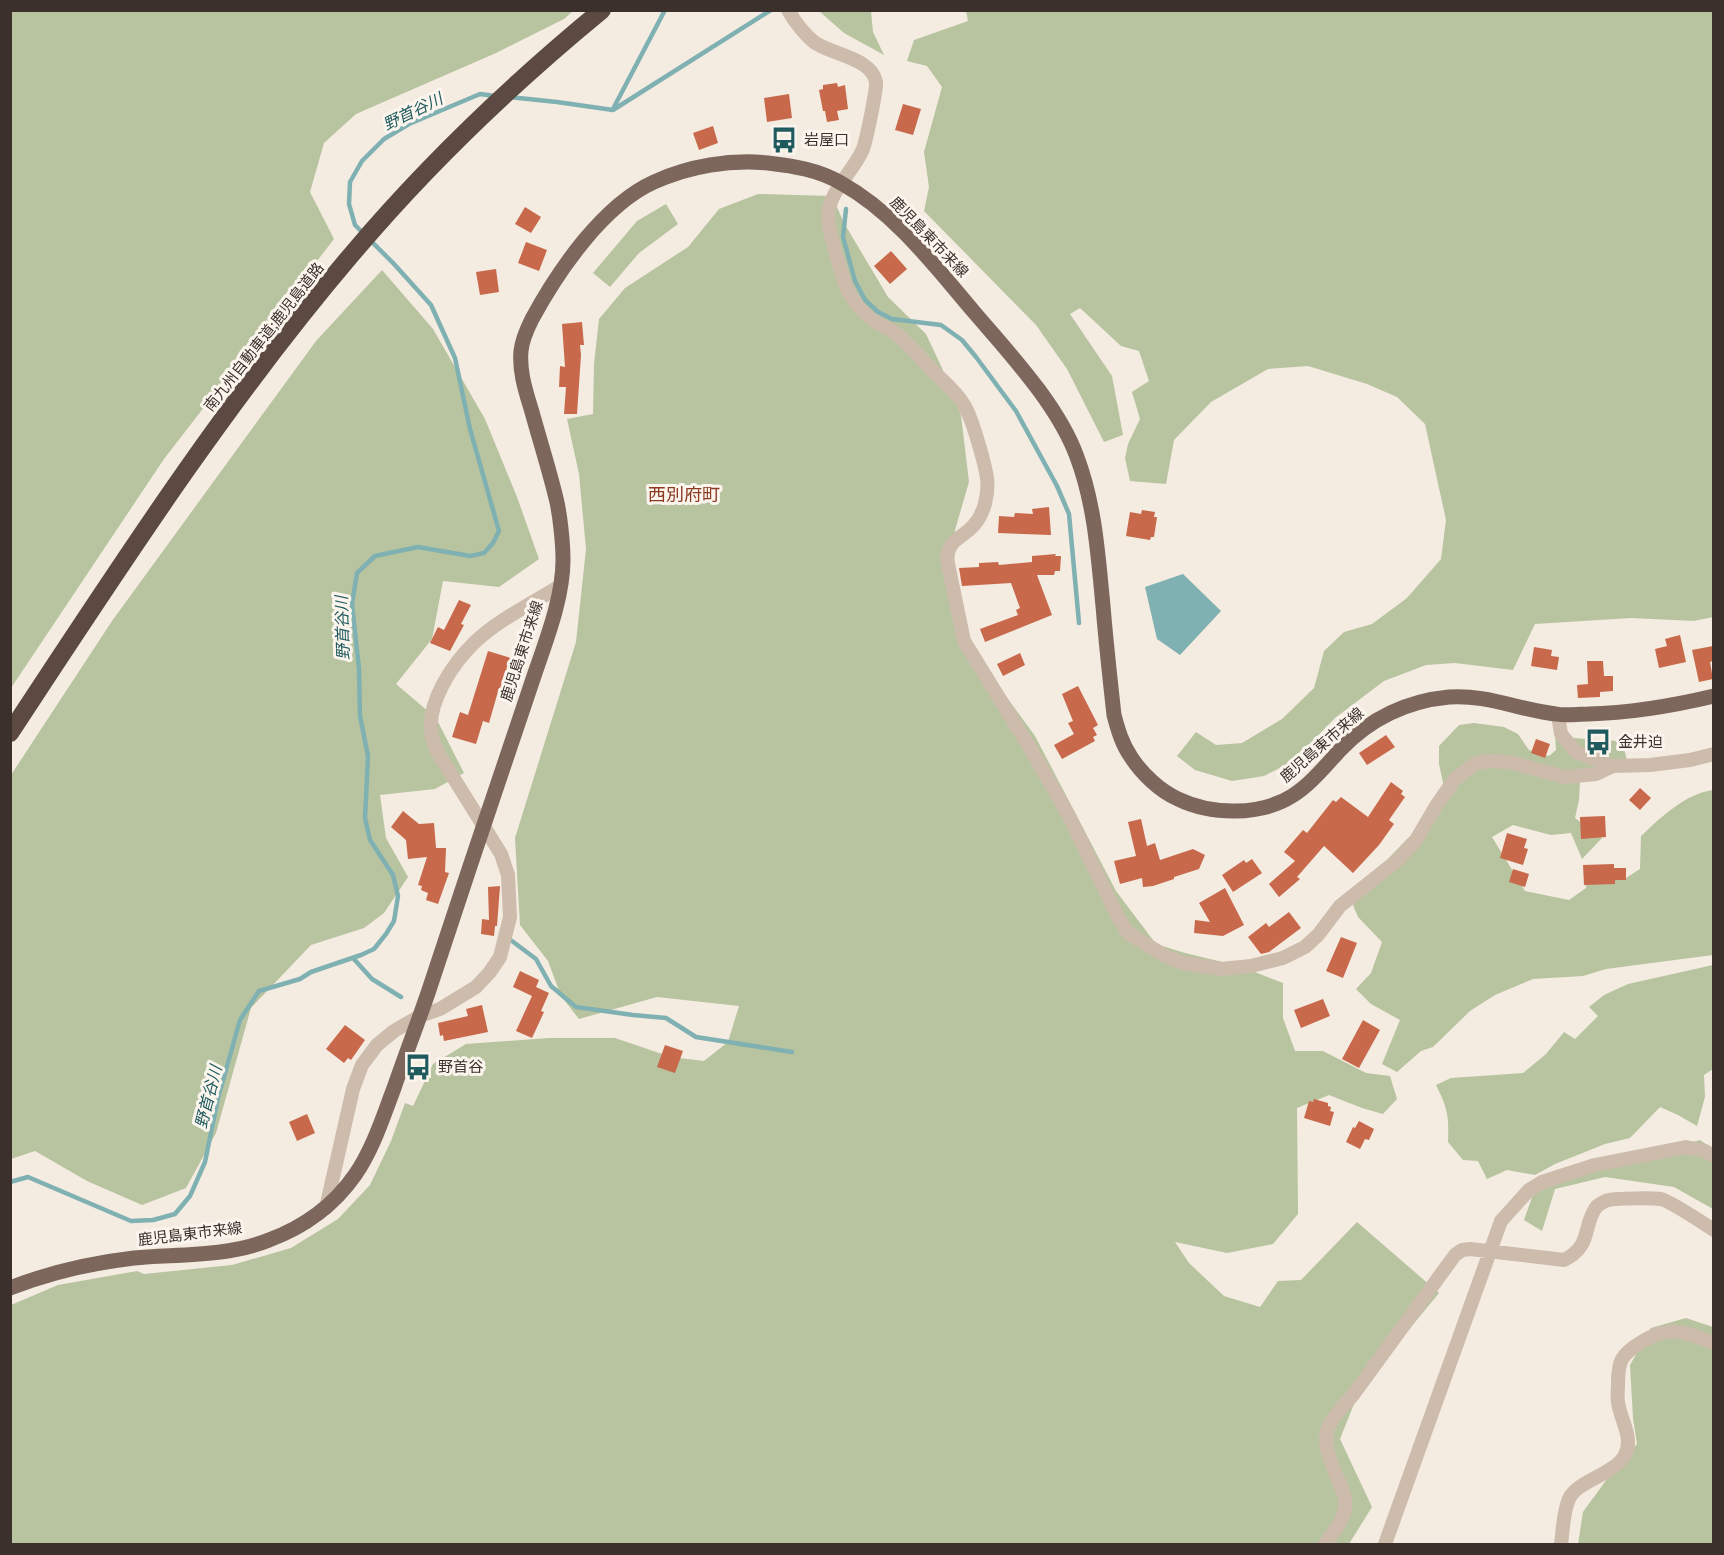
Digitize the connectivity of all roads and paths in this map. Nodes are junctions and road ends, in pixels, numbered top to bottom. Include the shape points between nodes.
1 (602, 10) edge
2 (788, 10) edge
3 (842, 183) junction
4 (560, 586) junction
5 (1713, 696) edge
6 (1557, 715) junction
7 (10, 733) edge
8 (1713, 754) edge
9 (1613, 766) junction
10 (484, 825) junction
11 (420, 1016) junction
12 (1713, 1156) edge
13 (326, 1208) junction
14 (1713, 1230) edge
15 (1490, 1251) junction
16 (10, 1288) edge
17 (1713, 1343) edge
18 (1325, 1545) edge
19 (1385, 1545) edge
20 (1561, 1545) edge

1 - 7 highway, 南九州自動車道;鹿児島道路 via 558,46 444,154 353,252 200,450
2 - 3 street via 814,41 859,61 872,72 876,82 863,149
3 - 4 main road, 鹿児島東市来線 via 793,166 753,162 719,164 654,182 609,214 558,276 525,333 521,364 557,502 563,560
3 - 6 main road, 鹿児島東市来線 via 872,203 926,256 1035,385 1077,455 1097,536 1114,715 1131,758 1160,788 1178,799 1222,811 1271,805 1290,798 1307,785 1354,736 1413,703 1470,697
3 - 9 street via 834,194 828,216 852,299 877,323 893,331 964,405 984,463 987,494 981,513 974,526 948,548 964,641 1069,816 1128,933 1183,963 1221,969 1283,958 1305,947 1340,906 1399,860 1454,780 1476,763 1509,762 1565,777 1596,774
4 - 10 main road, 鹿児島東市来線 via 550,630
4 - 10 street via 475,642 438,693 432,715 432,735 438,753
5 - 6 main road, 鹿児島東市来線 via 1648,709
6 - 9 street via 1561,734 1576,752
8 - 9 street via 1650,765
10 - 11 main road, 鹿児島東市来線
10 - 11 street via 508,875 510,917 500,957 476,987
11 - 13 main road, 鹿児島東市来線 via 367,1155
11 - 13 street via 394,1031 362,1065
12 - 15 street via 1686,1147 1595,1165 1542,1182 1529,1190 1501,1221
13 - 16 main road, 鹿児島東市来線 via 268,1241 206,1253 92,1264
14 - 15 street via 1662,1199 1609,1200 1598,1205 1575,1255 1564,1260
15 - 18 street via 1470,1249 1455,1255 1327,1427 1329,1457 1346,1499 1343,1516
15 - 19 street
17 - 20 street via 1675,1330 1658,1334 1624,1355 1618,1367 1618,1403 1629,1443 1626,1454 1618,1464 1574,1492 1569,1499

